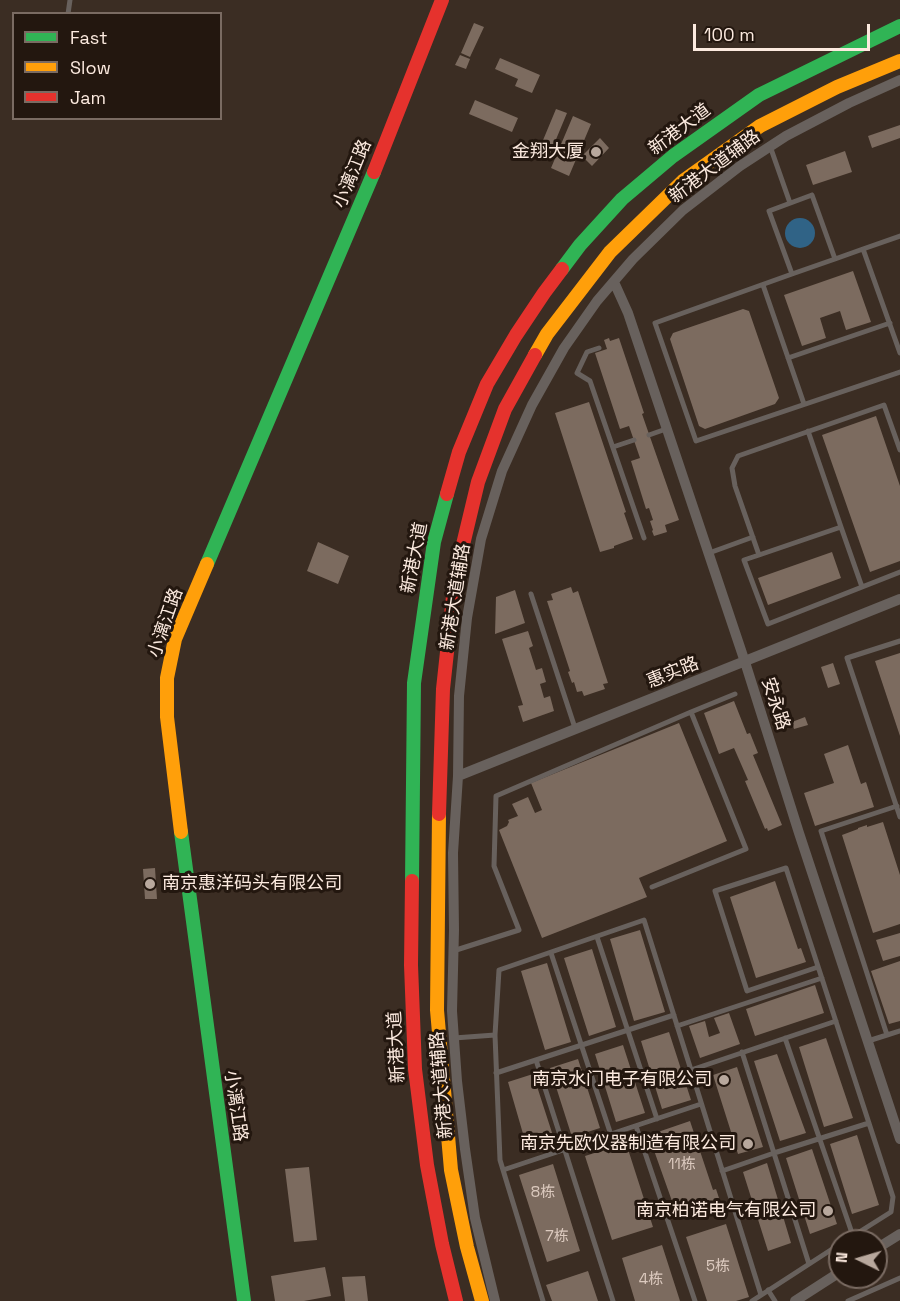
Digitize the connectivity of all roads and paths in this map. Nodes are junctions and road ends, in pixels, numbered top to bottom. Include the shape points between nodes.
1 (442, 0) edge
2 (900, 26) edge
3 (900, 61) edge
4 (900, 80) edge
5 (770, 146) junction
6 (790, 203) junction
7 (900, 236) edge
8 (863, 249) junction
9 (835, 259) junction
10 (792, 274) junction
11 (614, 282) junction
12 (763, 285) junction
13 (890, 323) junction
14 (599, 348) dead end
15 (900, 353) edge
16 (788, 358) junction
17 (900, 373) edge
18 (804, 405) junction
19 (666, 429) junction
20 (808, 431) junction
21 (649, 435) dead end
22 (634, 440) dead end
23 (613, 447) junction
24 (900, 450) edge
25 (841, 526) junction
26 (753, 537) junction
27 (644, 538) dead end
28 (708, 553) junction
29 (759, 555) junction
30 (900, 572) edge
31 (862, 587) junction
32 (531, 594) dead end
33 (900, 599) edge
34 (900, 641) edge
35 (745, 662) junction
36 (735, 694) dead end
37 (691, 712) junction
38 (576, 730) junction
39 (458, 776) junction
40 (897, 797) edge
41 (897, 806) junction
42 (900, 817) edge
43 (652, 887) dead end
44 (597, 937) junction
45 (453, 951) junction
46 (551, 953) junction
47 (818, 967) junction
48 (822, 978) junction
49 (674, 1015) junction
50 (836, 1021) junction
51 (677, 1026) junction
52 (628, 1030) junction
53 (900, 1031) edge
54 (495, 1035) junction
55 (887, 1035) junction
56 (454, 1038) junction
57 (785, 1038) junction
58 (868, 1041) junction
59 (581, 1045) junction
60 (742, 1052) junction
61 (536, 1060) junction
62 (691, 1070) junction
63 (496, 1073) junction
64 (701, 1104) junction
65 (657, 1119) junction
66 (869, 1123) junction
67 (636, 1126) junction
68 (611, 1135) junction
69 (819, 1138) junction
70 (900, 1139) edge
71 (565, 1150) junction
72 (774, 1153) junction
73 (503, 1170) junction
74 (722, 1171) junction
75 (851, 1229) edge
76 (864, 1229) edge
77 (828, 1252) edge
78 (809, 1264) junction
79 (900, 1278) edge
80 (828, 1280) edge
81 (768, 1290) junction
82 (761, 1295) junction
83 (244, 1301) edge
84 (456, 1301) edge
85 (482, 1301) edge
86 (495, 1301) edge
87 (543, 1301) edge
88 (613, 1301) edge
89 (695, 1301) edge
90 (752, 1301) edge
91 (775, 1301) edge
92 (795, 1301) edge
93 (848, 1301) edge

1 - 83 main road, 小漓江路 via 365,194 175,639 167,678 174,783
2 - 84 main road, 新港大道 via 759,95 673,156 622,199 579,246 516,335 488,384 459,452 434,542 414,683 411,965 415,1069 427,1165
3 - 85 main road via 760,126 683,181 610,252 547,334 505,409 478,482 455,578 443,689 437,1010 451,1170
4 - 5 street, 新港大道辅路
5 - 6 lane
5 - 11 street, 新港大道辅路 via 683,210
6 - 9 lane via 812,195
6 - 10 lane via 769,211
7 - 8 lane
8 - 9 lane
8 - 13 lane
9 - 10 lane
10 - 12 lane
11 - 19 street, 安永路
11 - 39 street, 新港大道辅路 via 564,348 502,471 481,539 467,618 459,696
12 - 16 lane
12 - 18 lane via 655,322 696,441
13 - 15 lane
13 - 16 lane
14 - 23 lane via 587,352 577,373 590,381
16 - 18 lane
17 - 18 lane
19 - 21 lane
19 - 28 street, 安永路
20 - 24 lane via 884,405
20 - 25 lane
20 - 26 lane via 738,456 732,468 735,486
22 - 23 lane
23 - 27 lane
25 - 29 lane
25 - 31 lane
26 - 28 lane
26 - 29 lane
28 - 35 street, 安永路
29 - 31 lane via 744,560 768,624
30 - 31 lane
32 - 38 lane
33 - 35 street, 惠实路
34 - 40 lane via 847,658
35 - 38 street, 惠实路
35 - 58 street, 安永路
36 - 37 lane
37 - 43 lane via 746,849
37 - 45 lane via 496,796 494,866 519,930
38 - 39 street, 惠实路
39 - 45 street, 新港大道辅路
40 - 41 lane
41 - 42 lane
41 - 55 lane via 821,831
44 - 46 lane
44 - 49 lane via 644,920
44 - 52 lane
45 - 56 street, 新港大道辅路
46 - 54 lane via 499,970
46 - 59 lane
47 - 47 lane via 786,868 715,891 747,991
47 - 48 lane
48 - 50 lane
48 - 51 lane
49 - 51 lane
49 - 52 lane
50 - 57 lane
50 - 66 lane
51 - 62 lane
52 - 59 lane
52 - 65 lane
53 - 55 lane
54 - 56 lane
54 - 63 lane
55 - 58 lane
56 - 86 street, 新港大道辅路 via 471,1195
57 - 60 lane
57 - 69 lane
58 - 70 street, 安永路
59 - 61 lane
59 - 68 lane
60 - 62 lane
60 - 72 lane
61 - 63 lane
61 - 71 lane
62 - 64 lane
63 - 73 lane
64 - 65 lane
64 - 74 lane
65 - 67 lane
66 - 69 lane
66 - 76 lane via 893,1197 891,1212
67 - 68 lane
67 - 89 lane
68 - 71 lane
69 - 72 lane
69 - 75 lane
71 - 73 lane
71 - 88 lane
72 - 74 lane
72 - 78 lane
73 - 87 lane
74 - 82 lane
77 - 78 lane
78 - 81 lane
79 - 93 lane
80 - 92 street
81 - 82 lane
81 - 91 lane
82 - 90 lane

